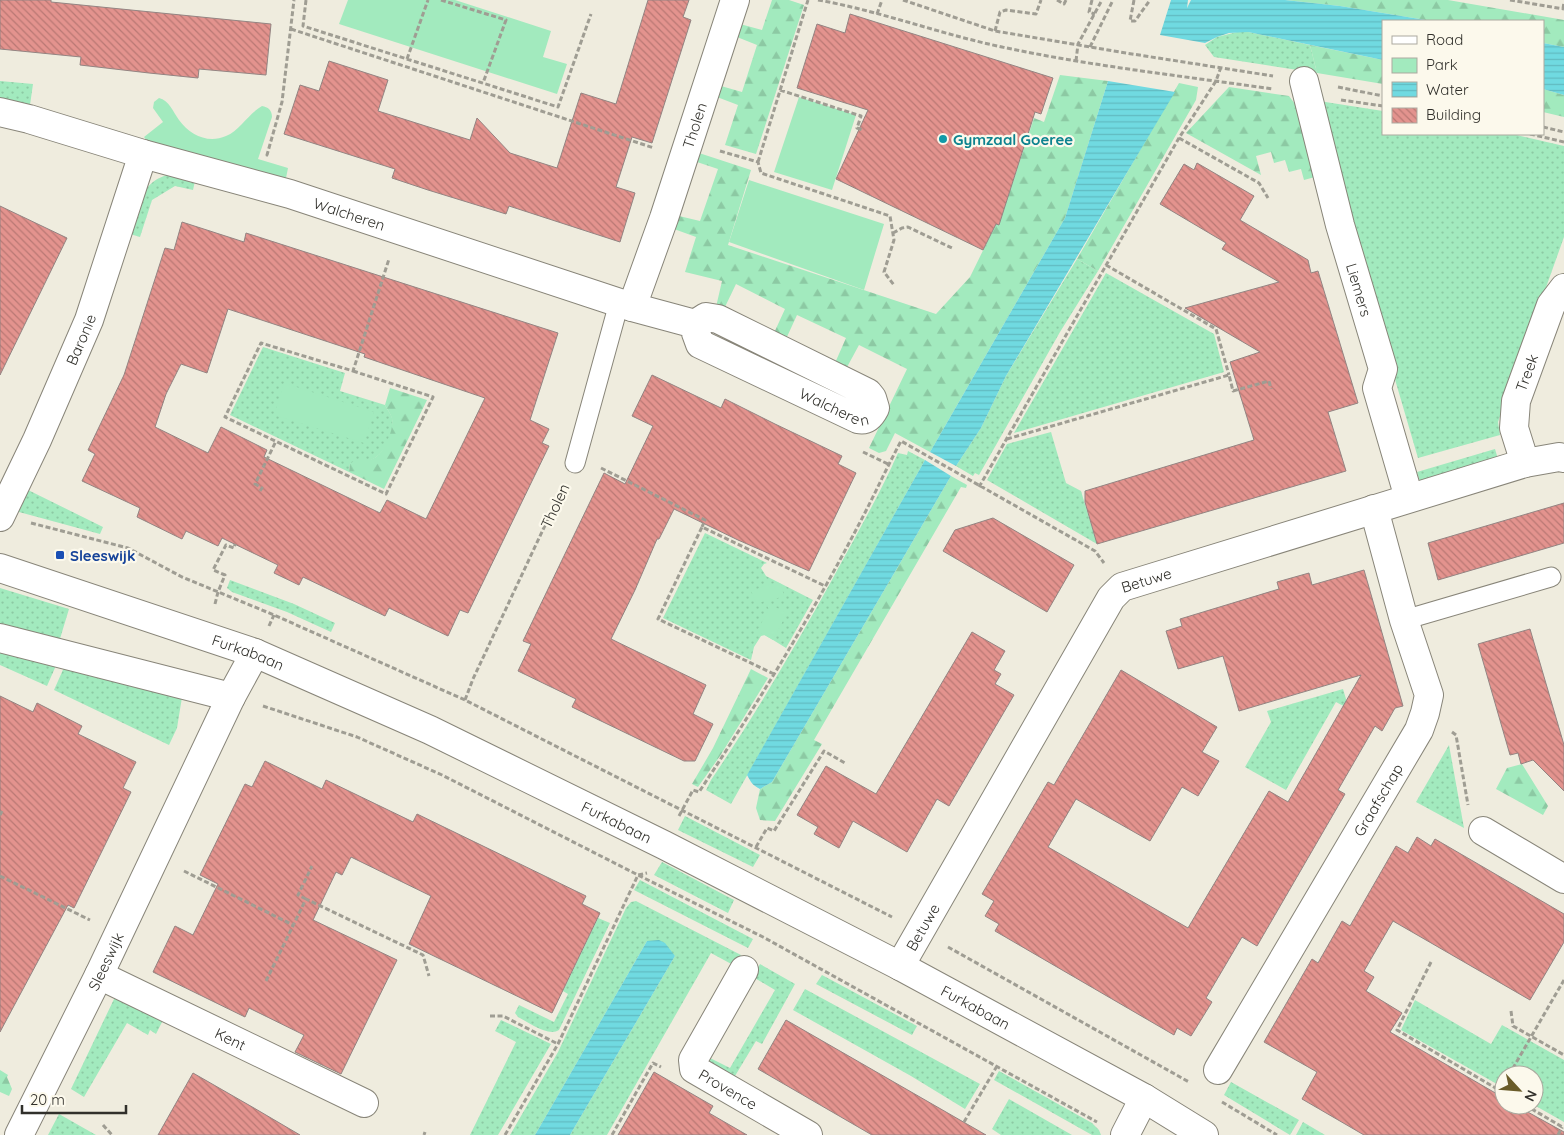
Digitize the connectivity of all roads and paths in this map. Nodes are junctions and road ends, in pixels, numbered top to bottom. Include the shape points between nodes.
1 (294, 0) edge
2 (306, 0) edge
3 (428, 0) edge
4 (440, 0) edge
5 (735, 0) edge
6 (808, 0) edge
7 (818, 0) edge
8 (882, 0) edge
9 (902, 0) edge
10 (1041, 0) edge
11 (1057, 0) edge
12 (1066, 0) edge
13 (1092, 0) edge
14 (1102, 0) edge
15 (1113, 0) edge
16 (1134, 0) edge
17 (1150, 0) edge
18 (1510, 0) edge
19 (1564, 2) edge
20 (1563, 9) edge
21 (591, 14) dead end
22 (876, 14) junction
23 (1094, 14) junction
24 (290, 29) junction
25 (995, 31) junction
26 (1078, 44) junction
27 (1090, 47) junction
28 (407, 59) junction
29 (1076, 61) junction
30 (1216, 81) junction
31 (484, 84) junction
32 (1306, 87) junction
33 (780, 90) junction
34 (1382, 106) edge
35 (0, 112) edge
36 (1544, 127) edge
37 (863, 130) dead end
38 (1564, 132) edge
39 (1534, 135) edge
40 (1179, 138) junction
41 (1564, 142) edge
42 (685, 150) junction
43 (143, 154) junction
44 (275, 157) dead end
45 (758, 162) junction
46 (1268, 198) dead end
47 (389, 227) junction
48 (893, 233) junction
49 (954, 249) dead end
50 (1106, 265) junction
51 (894, 285) dead end
52 (1564, 288) edge
53 (626, 305) junction
54 (695, 324) junction
55 (353, 371) junction
56 (1229, 375) junction
57 (1271, 388) dead end
58 (1006, 439) junction
59 (276, 441) junction
60 (1564, 458) edge
61 (1525, 463) junction
62 (575, 464) junction
63 (979, 487) junction
64 (260, 491) dead end
65 (1409, 498) junction
66 (1374, 509) junction
67 (0, 517) edge
68 (702, 527) junction
69 (235, 544) dead end
70 (0, 568) edge
71 (1551, 577) dead end
72 (825, 586) junction
73 (1122, 587) junction
74 (215, 604) dead end
75 (1404, 620) junction
76 (0, 638) edge
77 (255, 653) junction
78 (774, 674) junction
79 (231, 697) junction
80 (465, 700) dead end
81 (1425, 713) junction
82 (845, 763) dead end
83 (2, 811) dead end
84 (0, 816) edge
85 (1483, 831) joint
86 (664, 845) junction
87 (756, 847) dead end
88 (155, 856) junction
89 (312, 866) dead end
90 (0, 876) edge
91 (638, 876) junction
92 (1564, 879) edge
93 (306, 899) junction
94 (293, 925) junction
95 (111, 948) junction
96 (1431, 962) dead end
97 (900, 966) junction
98 (744, 970) dead end
99 (99, 975) junction
100 (428, 976) dead end
101 (1564, 980) edge
102 (266, 981) dead end
103 (1511, 1011) dead end
104 (490, 1016) dead end
105 (1531, 1037) junction
106 (558, 1044) junction
107 (1564, 1055) edge
108 (1515, 1065) edge
109 (997, 1066) junction
110 (694, 1069) junction
111 (1218, 1070) dead end
112 (1494, 1087) edge
113 (1144, 1098) junction
114 (364, 1103) dead end
115 (1542, 1115) edge
116 (964, 1122) dead end
117 (103, 1125) dead end
118 (24, 1126) edge
119 (1563, 1127) edge
120 (1115, 1130) edge
121 (112, 1135) edge
122 (505, 1135) edge
123 (612, 1135) edge
124 (808, 1135) edge
125 (1204, 1135) edge
126 (1558, 1135) edge

1 - 24 path
2 - 28 path via 304,26
3 - 28 path
4 - 31 path via 506,20
5 - 42 street, Tholen
6 - 33 path
7 - 22 path
8 - 22 path
9 - 25 path
10 - 25 path via 1036,14 1000,12
11 - 12 path via 1064,4
13 - 23 path via 1089,12
14 - 23 path
15 - 27 path
16 - 17 path via 1130,21 1135,22
18 - 20 path
19 - 20 path
21 - 31 path via 558,107
22 - 29 path via 1000,47
23 - 26 path
24 - 42 path
24 - 44 path via 282,102 266,154
25 - 26 path
26 - 27 path
26 - 29 path
27 - 30 path via 1221,67
28 - 31 path
29 - 30 path
30 - 32 path
30 - 40 path
32 - 34 path
32 - 65 street, Liemers via 1340,225 1383,369 1377,388
33 - 37 path via 861,116 857,128
33 - 45 path
35 - 43 street, Walcheren
36 - 38 path
39 - 41 path
40 - 46 path via 1260,183
40 - 50 path
42 - 45 path
42 - 53 street, Tholen via 664,218
43 - 47 street, Walcheren via 290,194
43 - 67 street, Baronie via 89,320
45 - 48 path via 761,173 890,216
47 - 53 street, Walcheren
47 - 55 path via 381,252 390,255
48 - 49 path via 908,227
48 - 51 path via 894,240 884,272
50 - 56 path via 1216,330
50 - 58 path
52 - 61 street, Treek via 1551,305 1516,401 1514,428
53 - 54 street, Walcheren
53 - 62 lane, Tholen
54 - 54 street, Walcheren via 700,344 858,419 864,420 875,408 868,393 718,319 706,317
55 - 59 path via 261,343 225,416
55 - 59 path via 433,398 386,494
56 - 57 path via 1233,391 1269,382
56 - 58 path
58 - 63 path
59 - 64 path via 255,484 262,488
60 - 61 street, Betuwe
61 - 65 street, Betuwe
62 - 68 path via 583,459 705,520
62 - 80 path, Tholen
63 - 72 path via 901,441
63 - 73 path via 1095,551
65 - 66 street, Betuwe
66 - 73 street, Betuwe
66 - 75 street, Graafschap
68 - 72 path
68 - 78 path via 658,618
69 - 74 path via 234,548 226,545 213,570 225,575
70 - 77 street, Furkabaan
71 - 75 lane
72 - 78 path
73 - 97 street, Betuwe via 1111,598
75 - 81 street, Graafschap via 1429,695
76 - 79 street
77 - 79 street, Sleeswijk
77 - 86 street, Furkabaan via 430,730
78 - 86 path via 699,792 693,790
79 - 88 street, Sleeswijk
79 - 91 path via 312,721 374,745 442,775
81 - 85 path via 1456,735 1471,824
81 - 111 street, Graafschap via 1419,730
82 - 87 path via 824,751 774,831 767,828
83 - 84 path
85 - 92 street
86 - 91 path via 650,873
86 - 97 street, Furkabaan
88 - 94 path
88 - 95 street, Sleeswijk
89 - 93 path via 298,895
90 - 95 path via 90,920 83,935
91 - 106 path
91 - 109 path via 763,937
93 - 94 path
93 - 100 path via 423,955
94 - 102 path
95 - 99 street, Sleeswijk
96 - 112 path via 1397,1030
97 - 113 street, Furkabaan
98 - 110 street, Provence via 693,1060
99 - 114 street, Kent
99 - 118 street, Sleeswijk
101 - 105 path
103 - 105 path via 1513,1026
104 - 106 path via 503,1016
105 - 107 path
105 - 108 path
106 - 122 path
109 - 116 path
109 - 120 path
110 - 123 path via 679,1077 653,1063
110 - 124 street, Provence
113 - 120 street
113 - 125 street, Furkabaan
115 - 119 path
117 - 121 path
119 - 126 path

